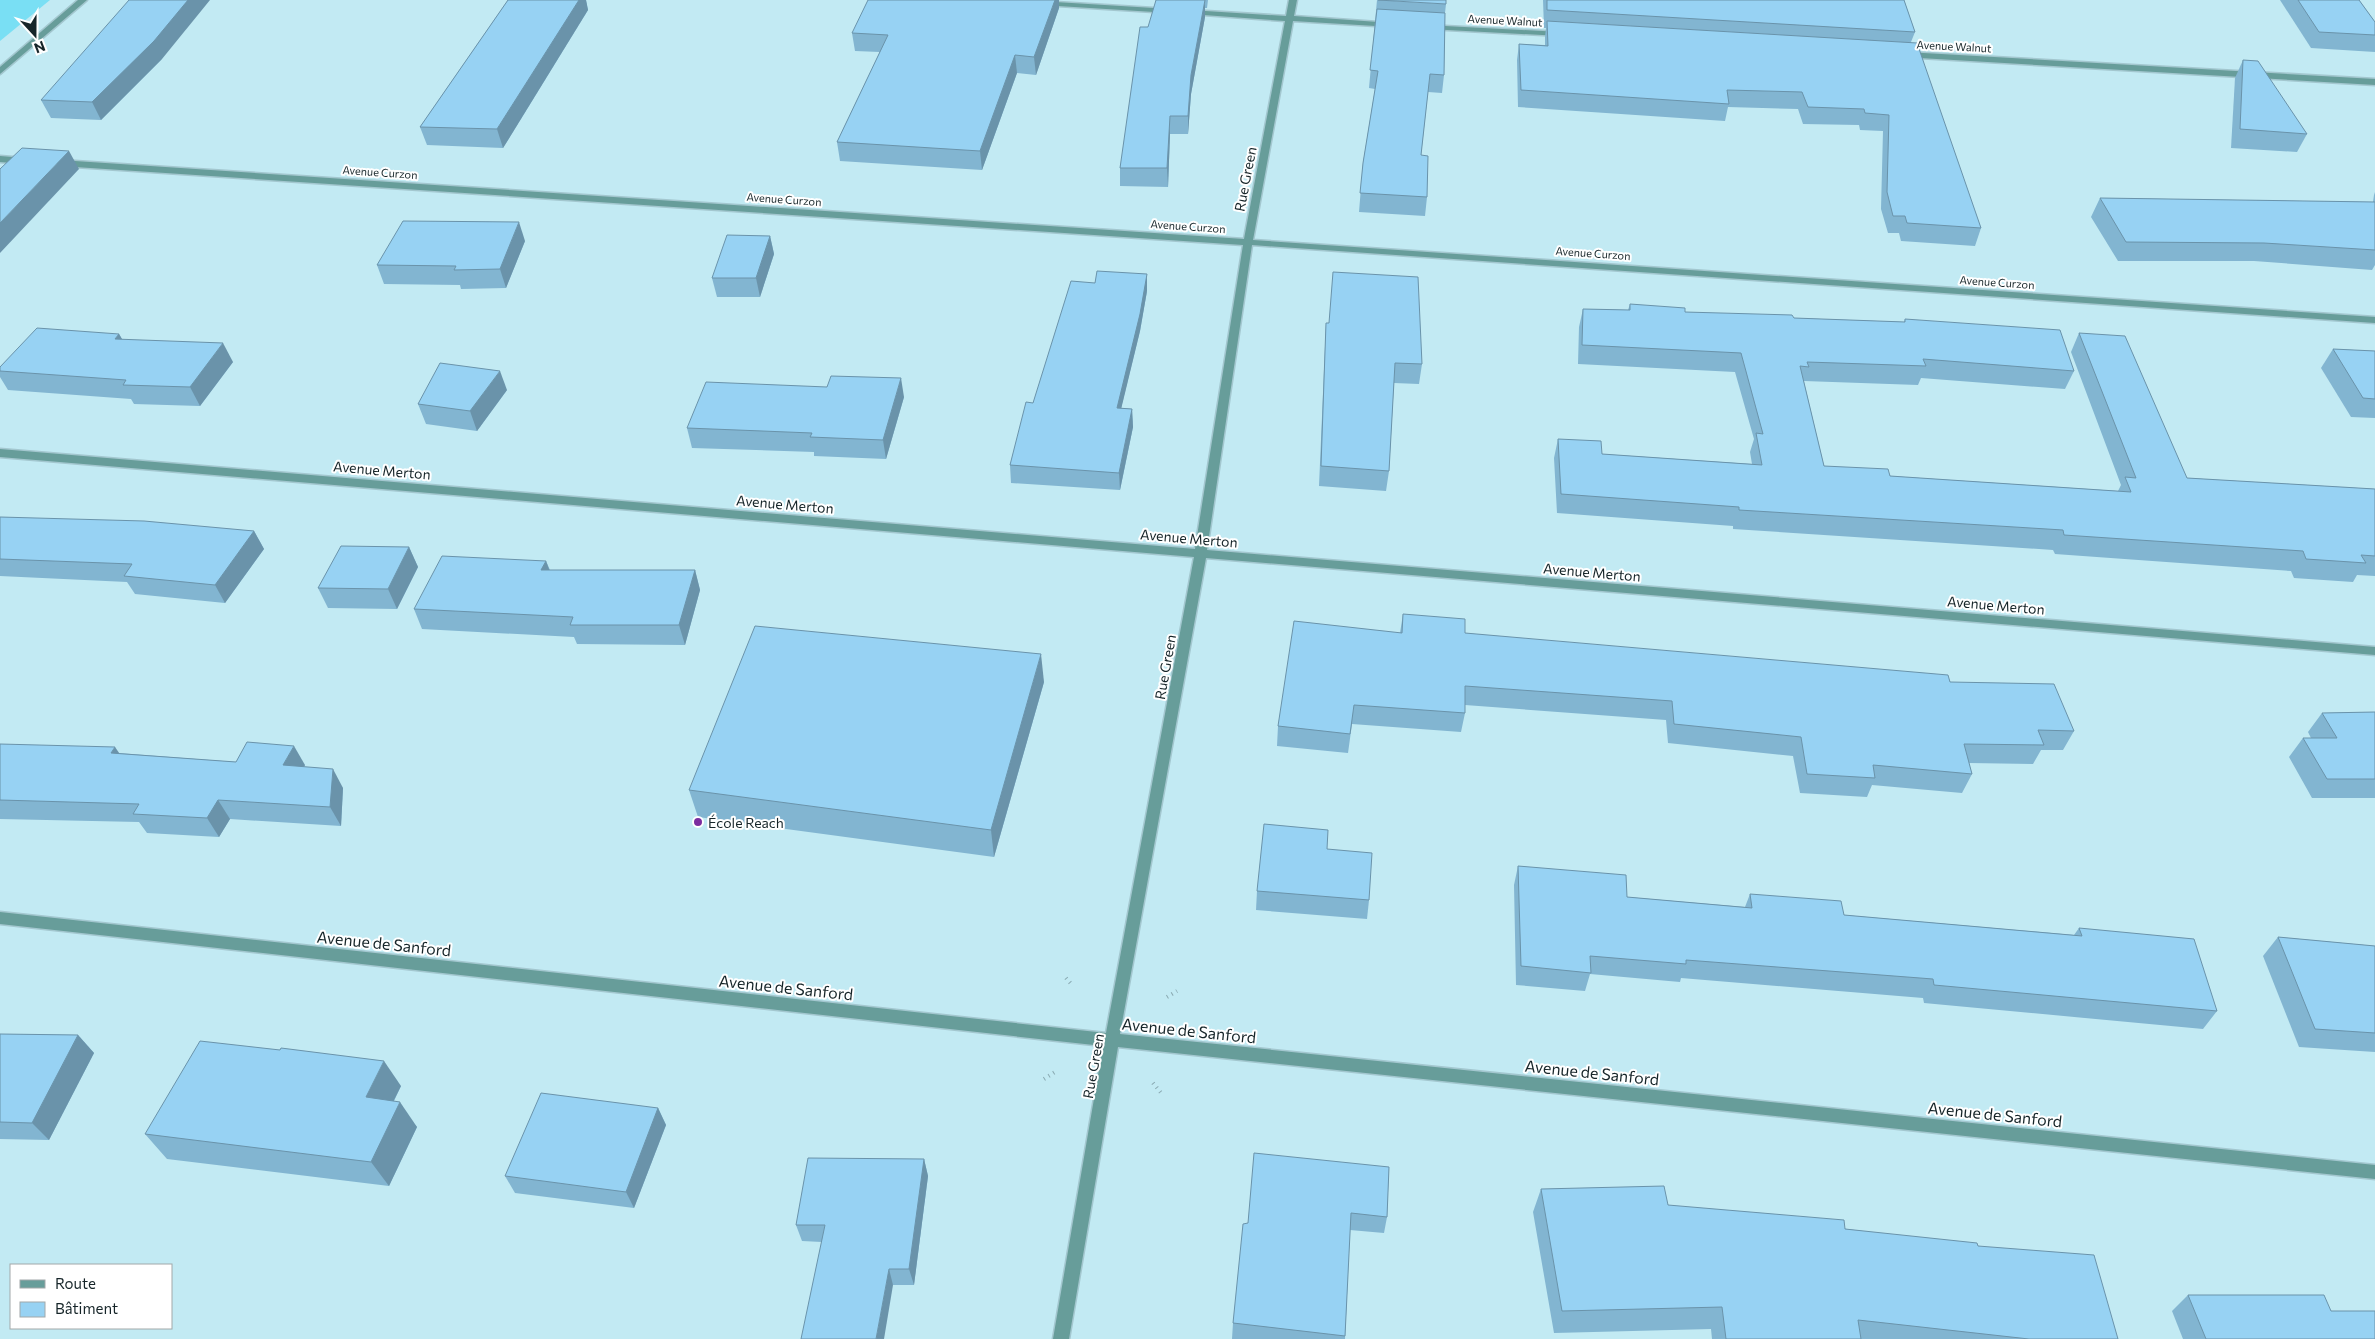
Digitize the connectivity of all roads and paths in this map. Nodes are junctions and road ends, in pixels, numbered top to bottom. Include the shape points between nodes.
1 (83, 0) edge
2 (1292, 0) edge
3 (1032, 2) edge
4 (1290, 18) junction
5 (1404, 25) edge
6 (1424, 26) edge
7 (1573, 35) edge
8 (1900, 54) edge
9 (0, 71) edge
10 (2375, 82) edge
11 (0, 159) edge
12 (1248, 242) junction
13 (2375, 320) edge
14 (0, 452) edge
15 (1199, 554) junction
16 (2375, 651) edge
17 (0, 918) edge
18 (1066, 978) dead end
19 (1073, 986) dead end
20 (1178, 991) dead end
21 (1167, 997) dead end
22 (1112, 1040) junction
23 (1055, 1072) dead end
24 (1044, 1080) dead end
25 (1153, 1083) dead end
26 (1162, 1094) dead end
27 (2375, 1172) edge
28 (1061, 1339) edge

1 - 9 street
2 - 4 street, Rue Green
3 - 4 street
4 - 5 street
4 - 12 street, Rue Green
6 - 7 street, Avenue Walnut
8 - 10 street, Avenue Walnut
11 - 12 street, Avenue Curzon
12 - 13 street, Avenue Curzon
12 - 15 street, Rue Green
14 - 15 street, Avenue Merton
15 - 16 street, Avenue Merton
15 - 22 street, Rue Green
17 - 22 street, Avenue de Sanford
18 - 19 path
20 - 21 path
22 - 27 street, Avenue de Sanford
22 - 28 street, Rue Green
23 - 24 path
25 - 26 path

